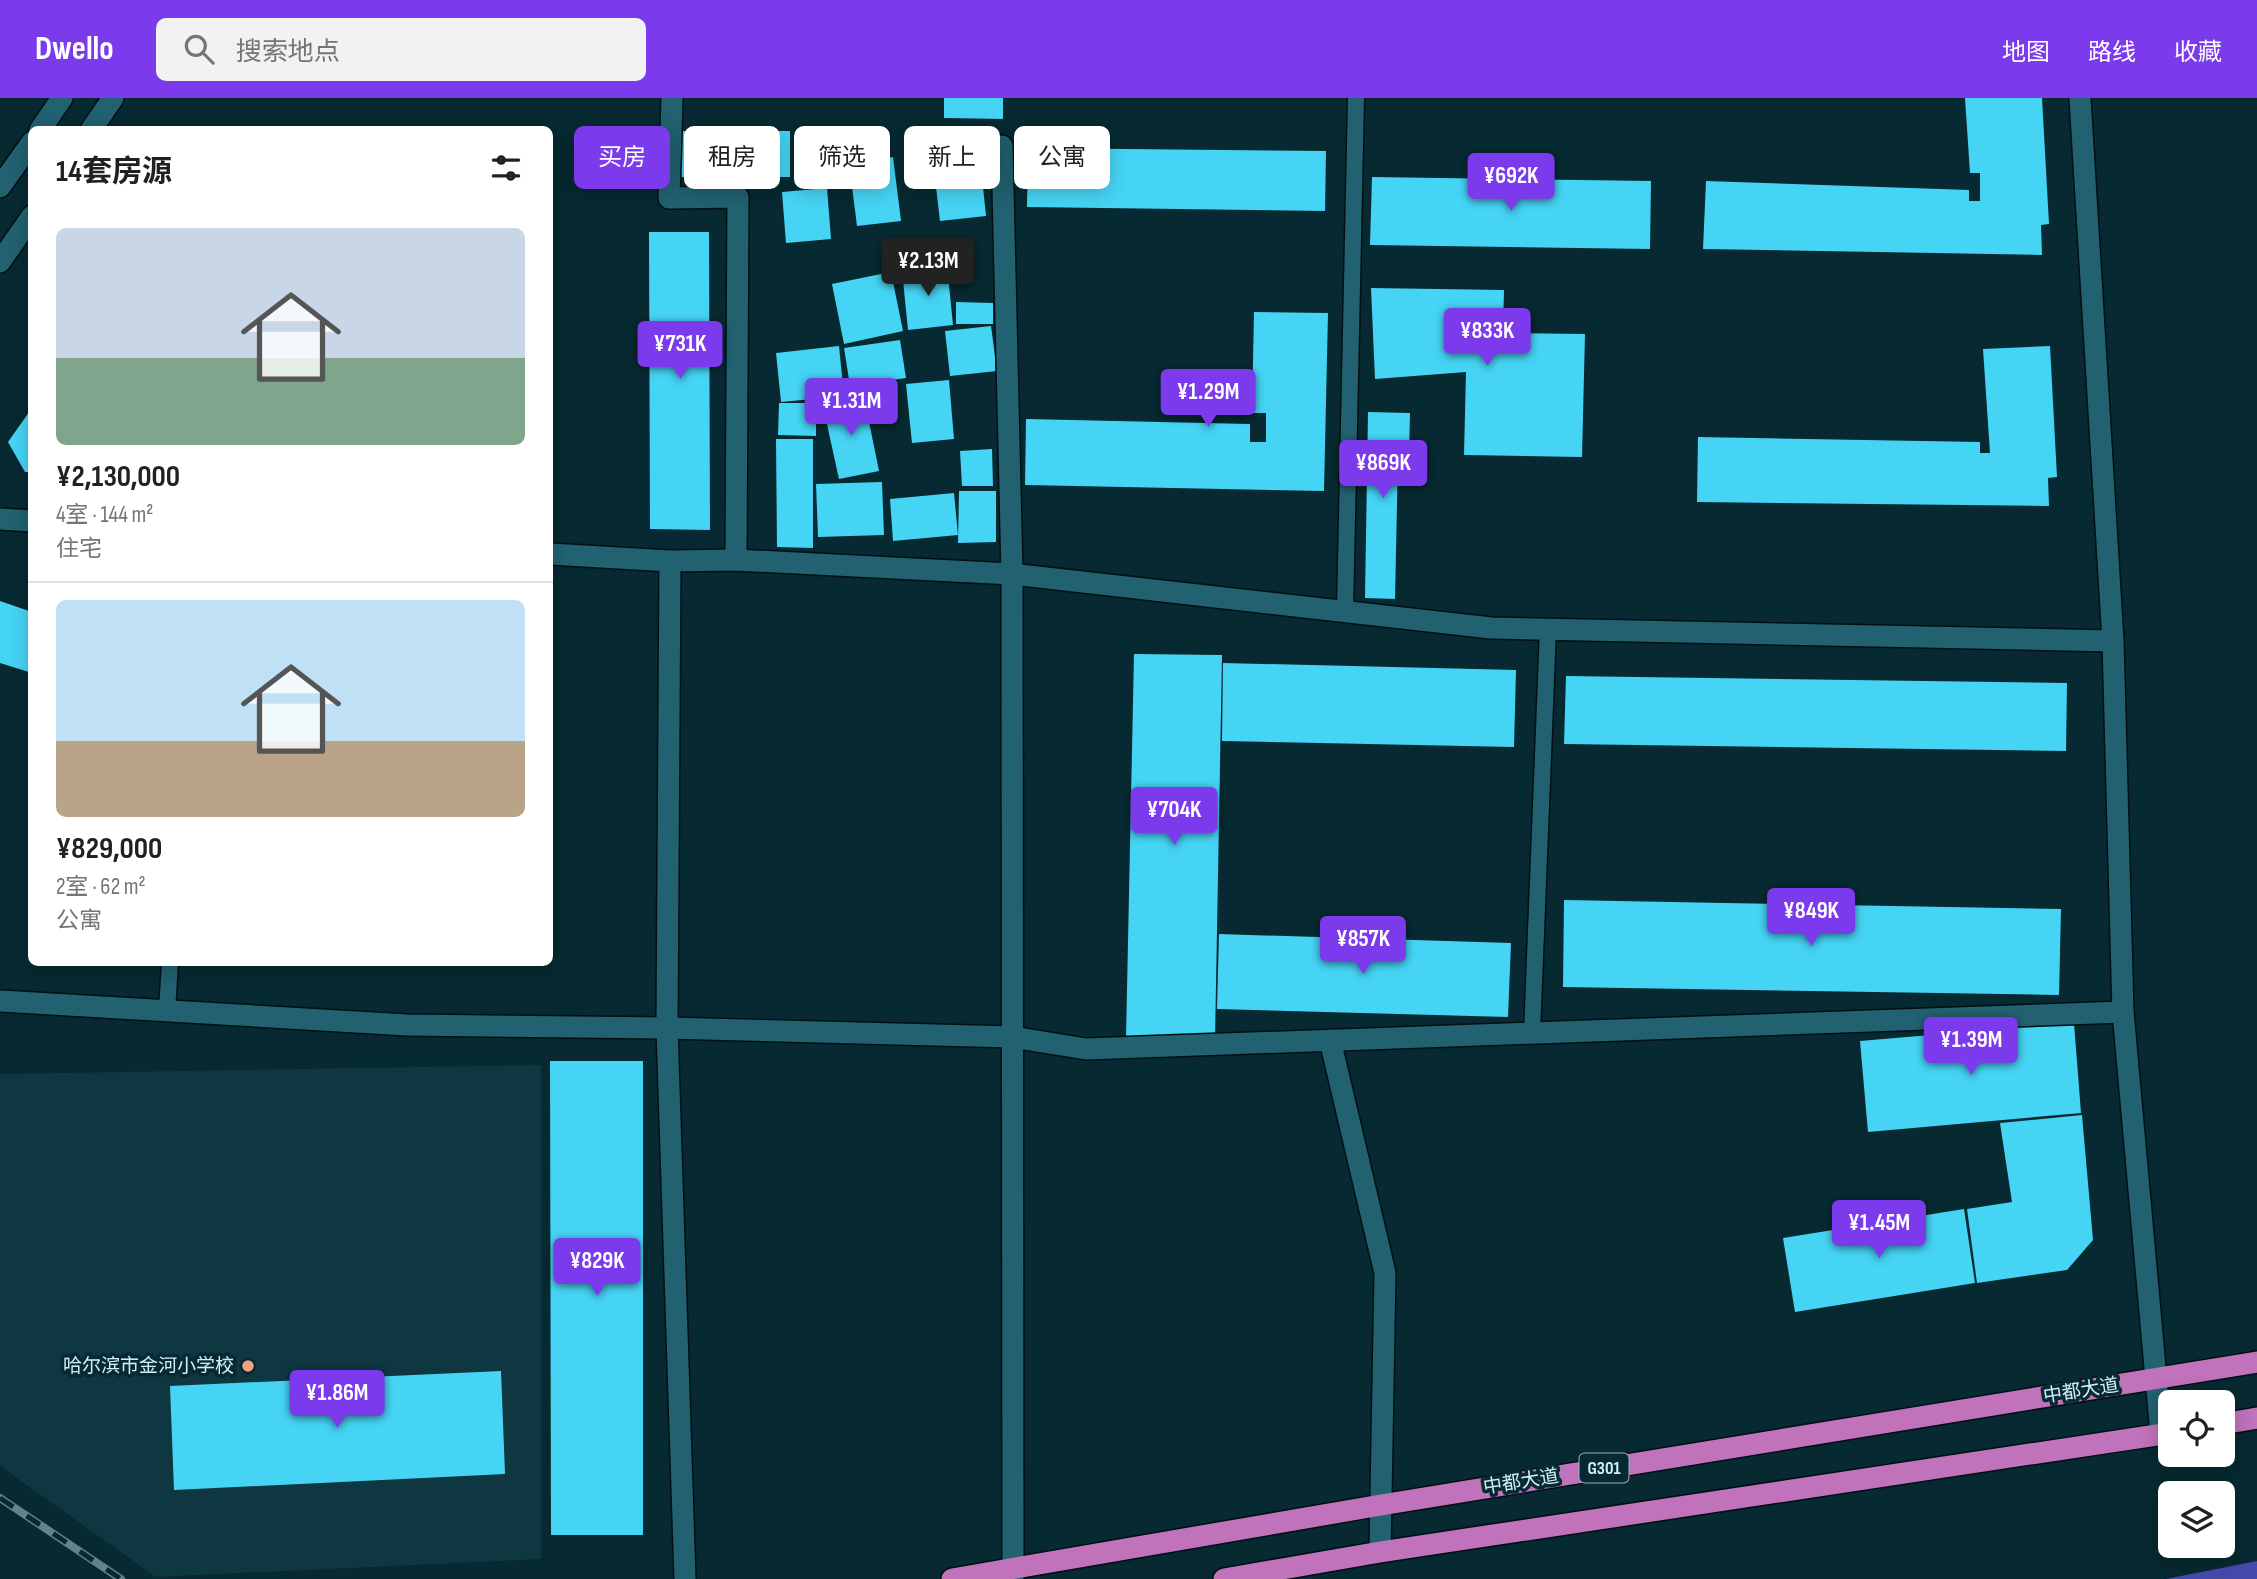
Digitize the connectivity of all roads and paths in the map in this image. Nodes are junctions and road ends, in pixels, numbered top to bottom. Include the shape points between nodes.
1 (62, 98) edge
2 (113, 98) edge
3 (672, 98) edge
4 (1356, 98) edge
5 (2080, 98) edge
6 (43, 126) edge
7 (94, 126) edge
8 (1002, 146) dead end
9 (28, 148) edge
10 (0, 187) edge
11 (28, 222) edge
12 (0, 262) edge
13 (0, 519) edge
14 (28, 521) edge
15 (553, 554) edge
16 (737, 560) junction
17 (670, 561) junction
18 (1012, 575) junction
19 (1345, 611) junction
20 (1548, 629) junction
21 (2113, 641) junction
22 (170, 966) edge
23 (0, 1001) edge
24 (167, 1011) junction
25 (2123, 1012) junction
26 (667, 1028) junction
27 (1532, 1033) junction
28 (1012, 1037) junction
29 (1330, 1040) junction
30 (2257, 1362) edge
31 (2157, 1378) junction
32 (2159, 1390) edge
33 (2257, 1418) edge
34 (2235, 1422) edge
35 (2158, 1435) edge
36 (1381, 1505) junction
37 (1380, 1552) junction
38 (1013, 1574) edge
39 (685, 1579) edge
40 (952, 1579) edge
41 (1223, 1579) edge

1 - 6 street
2 - 7 street
3 - 16 street via 669,198 738,197
4 - 19 lane
5 - 21 street
8 - 18 street
9 - 10 street
11 - 12 street
13 - 14 street
15 - 17 street
16 - 17 street
16 - 18 street
17 - 26 street
18 - 19 street
18 - 28 street
19 - 20 street via 1491,628
20 - 21 street
20 - 27 lane
21 - 25 street
22 - 24 lane
23 - 24 street
24 - 26 street via 407,1025
25 - 27 street
25 - 31 street
26 - 28 street
26 - 39 street
27 - 29 street
28 - 29 street via 1086,1049
28 - 38 street
29 - 36 street via 1385,1273
30 - 31 highway, 中都大道 / G301
31 - 32 street
31 - 36 highway, 中都大道 / G301
33 - 34 highway
35 - 37 highway
36 - 37 street
36 - 38 highway, 中都大道 / G301
37 - 41 highway
38 - 40 highway, 中都大道 / G301

